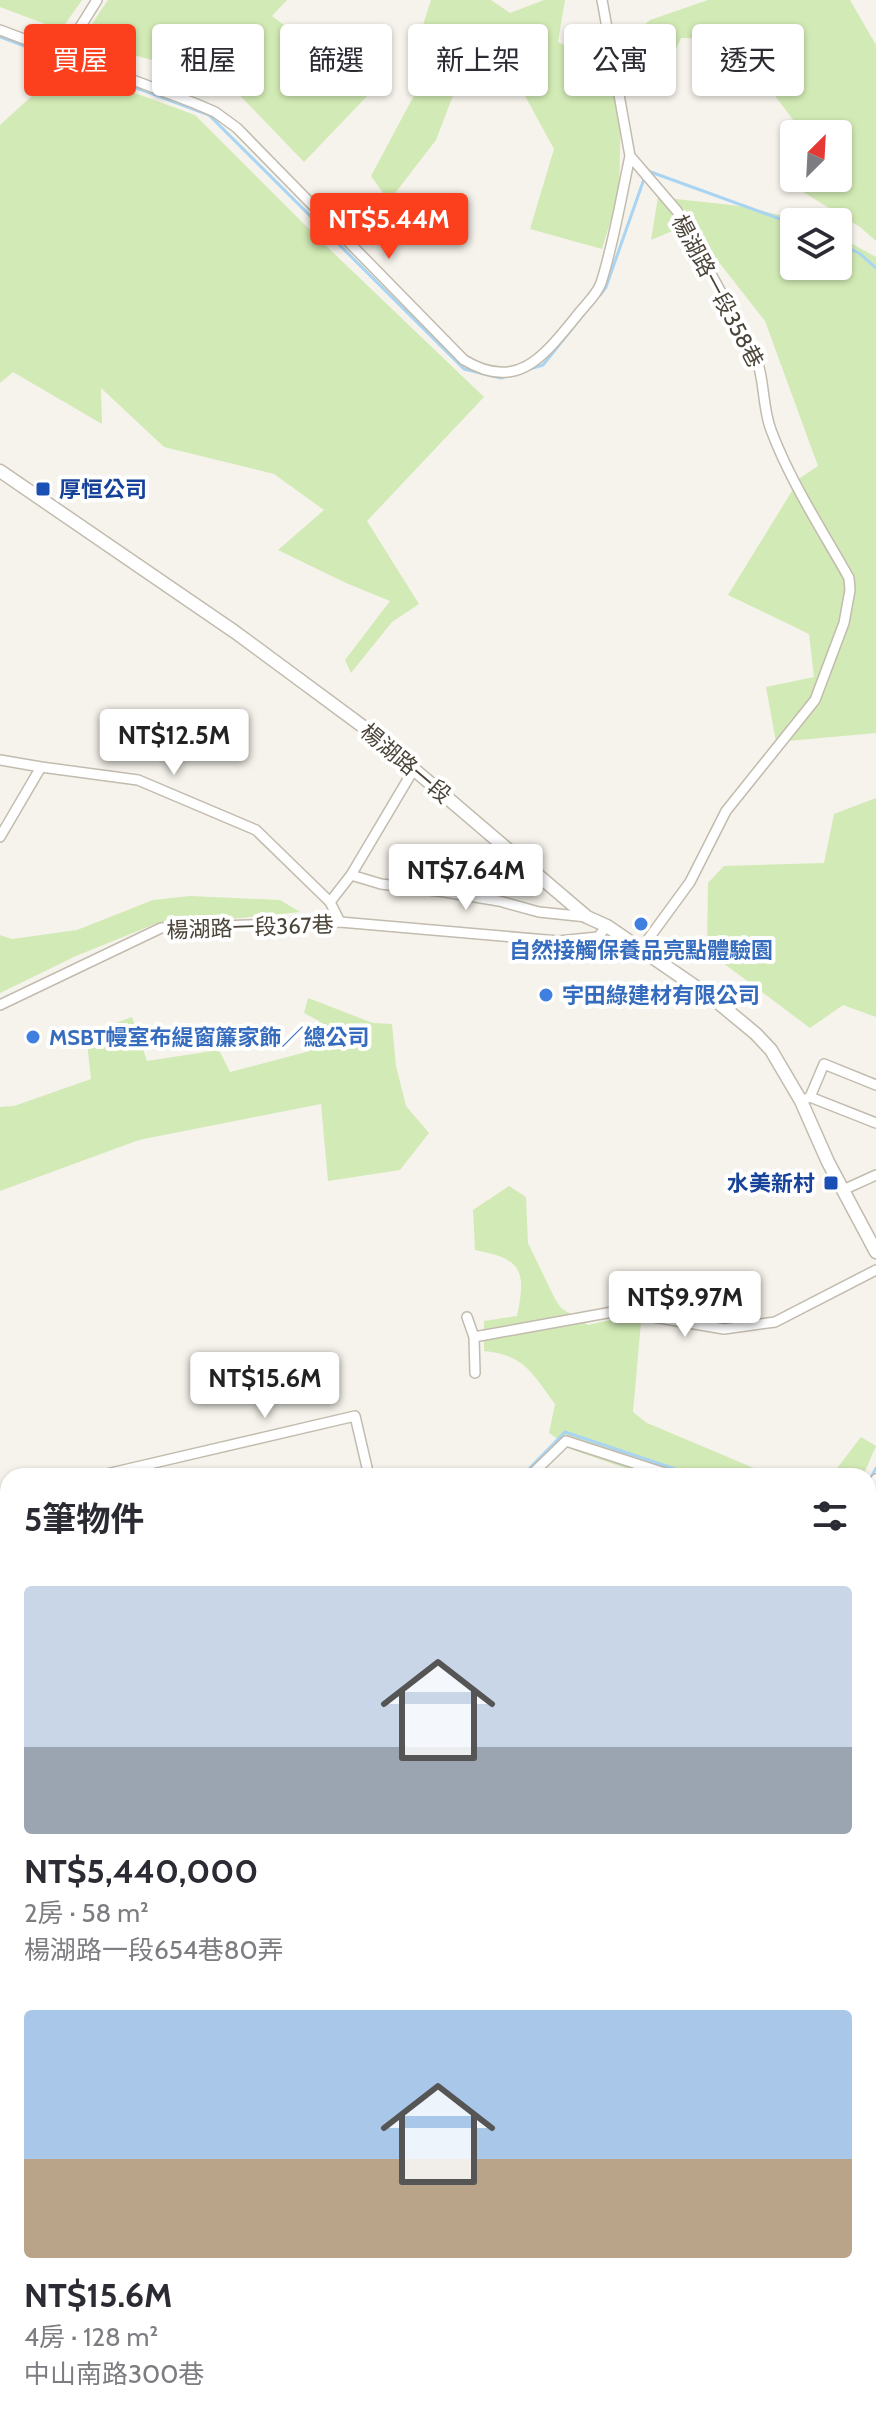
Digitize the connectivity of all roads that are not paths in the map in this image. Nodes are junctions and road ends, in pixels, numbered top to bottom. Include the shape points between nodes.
1 (97, 0) edge
2 (602, 0) edge
3 (81, 24) edge
4 (0, 30) edge
5 (24, 40) edge
6 (136, 82) edge
7 (630, 156) junction
8 (0, 471) edge
9 (0, 760) edge
10 (41, 767) junction
11 (414, 769) junction
12 (0, 837) edge
13 (351, 875) junction
14 (330, 902) junction
15 (587, 917) junction
16 (340, 922) junction
17 (607, 926) junction
18 (641, 949) junction
19 (0, 1005) edge
20 (876, 1085) edge
21 (806, 1099) junction
22 (876, 1123) edge
23 (876, 1175) edge
24 (843, 1190) junction
25 (874, 1244) edge
26 (876, 1270) edge
27 (467, 1317) dead end
28 (474, 1337) junction
29 (475, 1373) dead end
30 (132, 1468) edge
31 (367, 1468) edge
32 (538, 1468) edge
33 (649, 1468) edge

1 - 3 street
2 - 7 street
4 - 5 street
6 - 7 street via 226,120 453,350 493,373 508,373 542,357 600,287
7 - 18 street, 楊湖路一段358巷 via 677,211 756,357 771,430 849,578 850,590 844,623 815,700 726,811 690,882
8 - 11 street, 楊湖路一段 via 235,632
9 - 10 street
10 - 12 street
10 - 14 street via 138,780 256,830
11 - 13 street
11 - 15 street, 楊湖路一段
13 - 14 street
13 - 15 street
14 - 16 street
15 - 17 street, 楊湖路一段
16 - 17 street, 楊湖路一段367巷 via 558,941 598,937
16 - 19 street, 楊湖路一段367巷 via 161,928
17 - 18 street, 楊湖路一段
18 - 21 street, 楊湖路一段 via 756,1034
20 - 21 street via 824,1064
21 - 22 street
21 - 24 street, 楊湖路一段
23 - 24 street
24 - 25 street, 楊湖路一段
26 - 28 street via 775,1322 724,1329 618,1311
27 - 28 street
28 - 29 street
30 - 31 street via 355,1416
32 - 33 street via 566,1441

